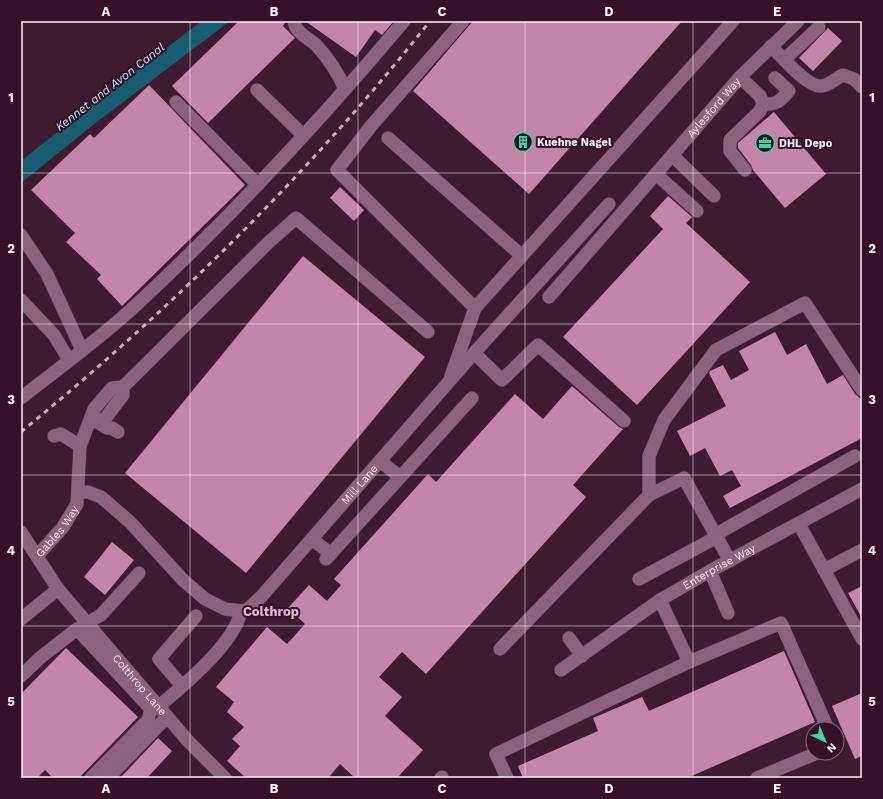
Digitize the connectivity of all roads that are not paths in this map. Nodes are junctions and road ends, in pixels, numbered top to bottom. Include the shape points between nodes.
1 (294, 21) edge
2 (404, 21) edge
3 (463, 21) edge
4 (733, 21) edge
5 (798, 21) edge
6 (819, 27) dead end
7 (771, 46) junction
8 (785, 60) junction
9 (740, 77) junction
10 (775, 78) dead end
11 (862, 87) edge
12 (345, 89) junction
13 (257, 90) dead end
14 (176, 102) dead end
15 (763, 104) junction
16 (303, 135) junction
17 (388, 138) dead end
18 (673, 156) junction
19 (745, 170) dead end
20 (656, 174) junction
21 (258, 185) junction
22 (714, 196) dead end
23 (609, 204) dead end
24 (697, 211) dead end
25 (21, 235) edge
26 (522, 256) junction
27 (548, 297) dead end
28 (21, 300) edge
29 (475, 308) junction
30 (428, 332) dead end
31 (82, 350) junction
32 (474, 353) junction
33 (69, 360) junction
34 (448, 385) junction
35 (862, 390) edge
36 (21, 398) edge
37 (472, 398) dead end
38 (91, 418) junction
39 (624, 421) dead end
40 (112, 432) dead end
41 (54, 436) dead end
42 (80, 446) junction
43 (855, 456) dead end
44 (380, 461) junction
45 (400, 477) junction
46 (862, 489) edge
47 (78, 492) junction
48 (649, 495) junction
49 (799, 524) junction
50 (21, 532) edge
51 (717, 537) junction
52 (312, 539) junction
53 (862, 550) edge
54 (37, 556) junction
55 (730, 560) junction
56 (824, 570) junction
57 (710, 571) junction
58 (139, 572) dead end
59 (639, 579) dead end
60 (58, 589) junction
61 (660, 600) junction
62 (241, 612) junction
63 (728, 613) dead end
64 (196, 616) dead end
65 (21, 619) edge
66 (82, 626) junction
67 (569, 638) dead end
68 (862, 640) edge
69 (500, 649) dead end
70 (582, 656) junction
71 (689, 662) junction
72 (561, 670) dead end
73 (21, 676) edge
74 (182, 686) junction
75 (163, 711) junction
76 (824, 721) edge
77 (805, 758) edge
78 (91, 778) edge
79 (108, 778) edge
80 (225, 778) edge
81 (507, 778) edge
82 (757, 778) edge

1 - 12 street via 298,32 316,46 338,73
2 - 12 street
3 - 29 street via 371,126 338,170
4 - 26 street
5 - 7 street, Aylesford Way
6 - 8 street
7 - 8 street
7 - 9 street, Aylesford Way
8 - 11 street via 815,85 824,86 843,75 854,79
9 - 15 street via 760,96
9 - 18 street, Aylesford Way
10 - 15 street via 789,91 773,104
12 - 16 street
13 - 16 street
14 - 21 street
15 - 19 street via 760,111 730,140 730,152
16 - 21 street
17 - 26 street
18 - 20 street, Aylesford Way
18 - 22 street
20 - 24 street
20 - 27 street, Aylesford Way
21 - 31 street via 133,308
23 - 32 street, Mill Lane
25 - 31 street via 47,274
26 - 29 street
28 - 33 street via 54,335
29 - 34 street
30 - 38 street via 296,218 123,387 123,395 104,420
31 - 33 street
32 - 34 street, Mill Lane
32 - 39 street via 502,380 538,345
33 - 36 street
34 - 44 street, Mill Lane
35 - 48 street via 805,303 716,350 664,420 649,456
37 - 45 street
38 - 40 street
38 - 42 street, Gables Way via 86,425
41 - 42 street via 61,434
42 - 47 street, Gables Way
43 - 51 street via 720,532
44 - 45 street
44 - 52 street, Mill Lane
45 - 52 street via 328,557
46 - 49 street, Enterprise Way
47 - 54 street, Gables Way via 77,504 72,514
47 - 62 street via 88,492 101,497 130,522 182,580 205,598 225,609
48 - 51 street via 684,478
48 - 69 street
49 - 55 street, Enterprise Way
49 - 56 street
50 - 54 street
51 - 55 street
51 - 59 street
52 - 62 street, Mill Lane via 261,597
53 - 56 street
54 - 60 street, Gables Way
55 - 57 street, Enterprise Way
56 - 68 street
57 - 61 street, Enterprise Way
57 - 63 street
58 - 66 street via 101,615
60 - 65 street
60 - 66 street, Colthrop Lane
61 - 70 street, Enterprise Way
61 - 71 street
62 - 74 street via 230,636
64 - 74 street via 159,659
66 - 73 street via 41,657
66 - 75 street, Colthrop Lane
66 - 78 street via 151,709 148,720
67 - 70 street
70 - 72 street, Enterprise Way
71 - 76 street via 781,623
71 - 81 street via 496,754
74 - 75 street
75 - 79 street
75 - 80 street, Colthrop Lane via 200,755
77 - 82 street

